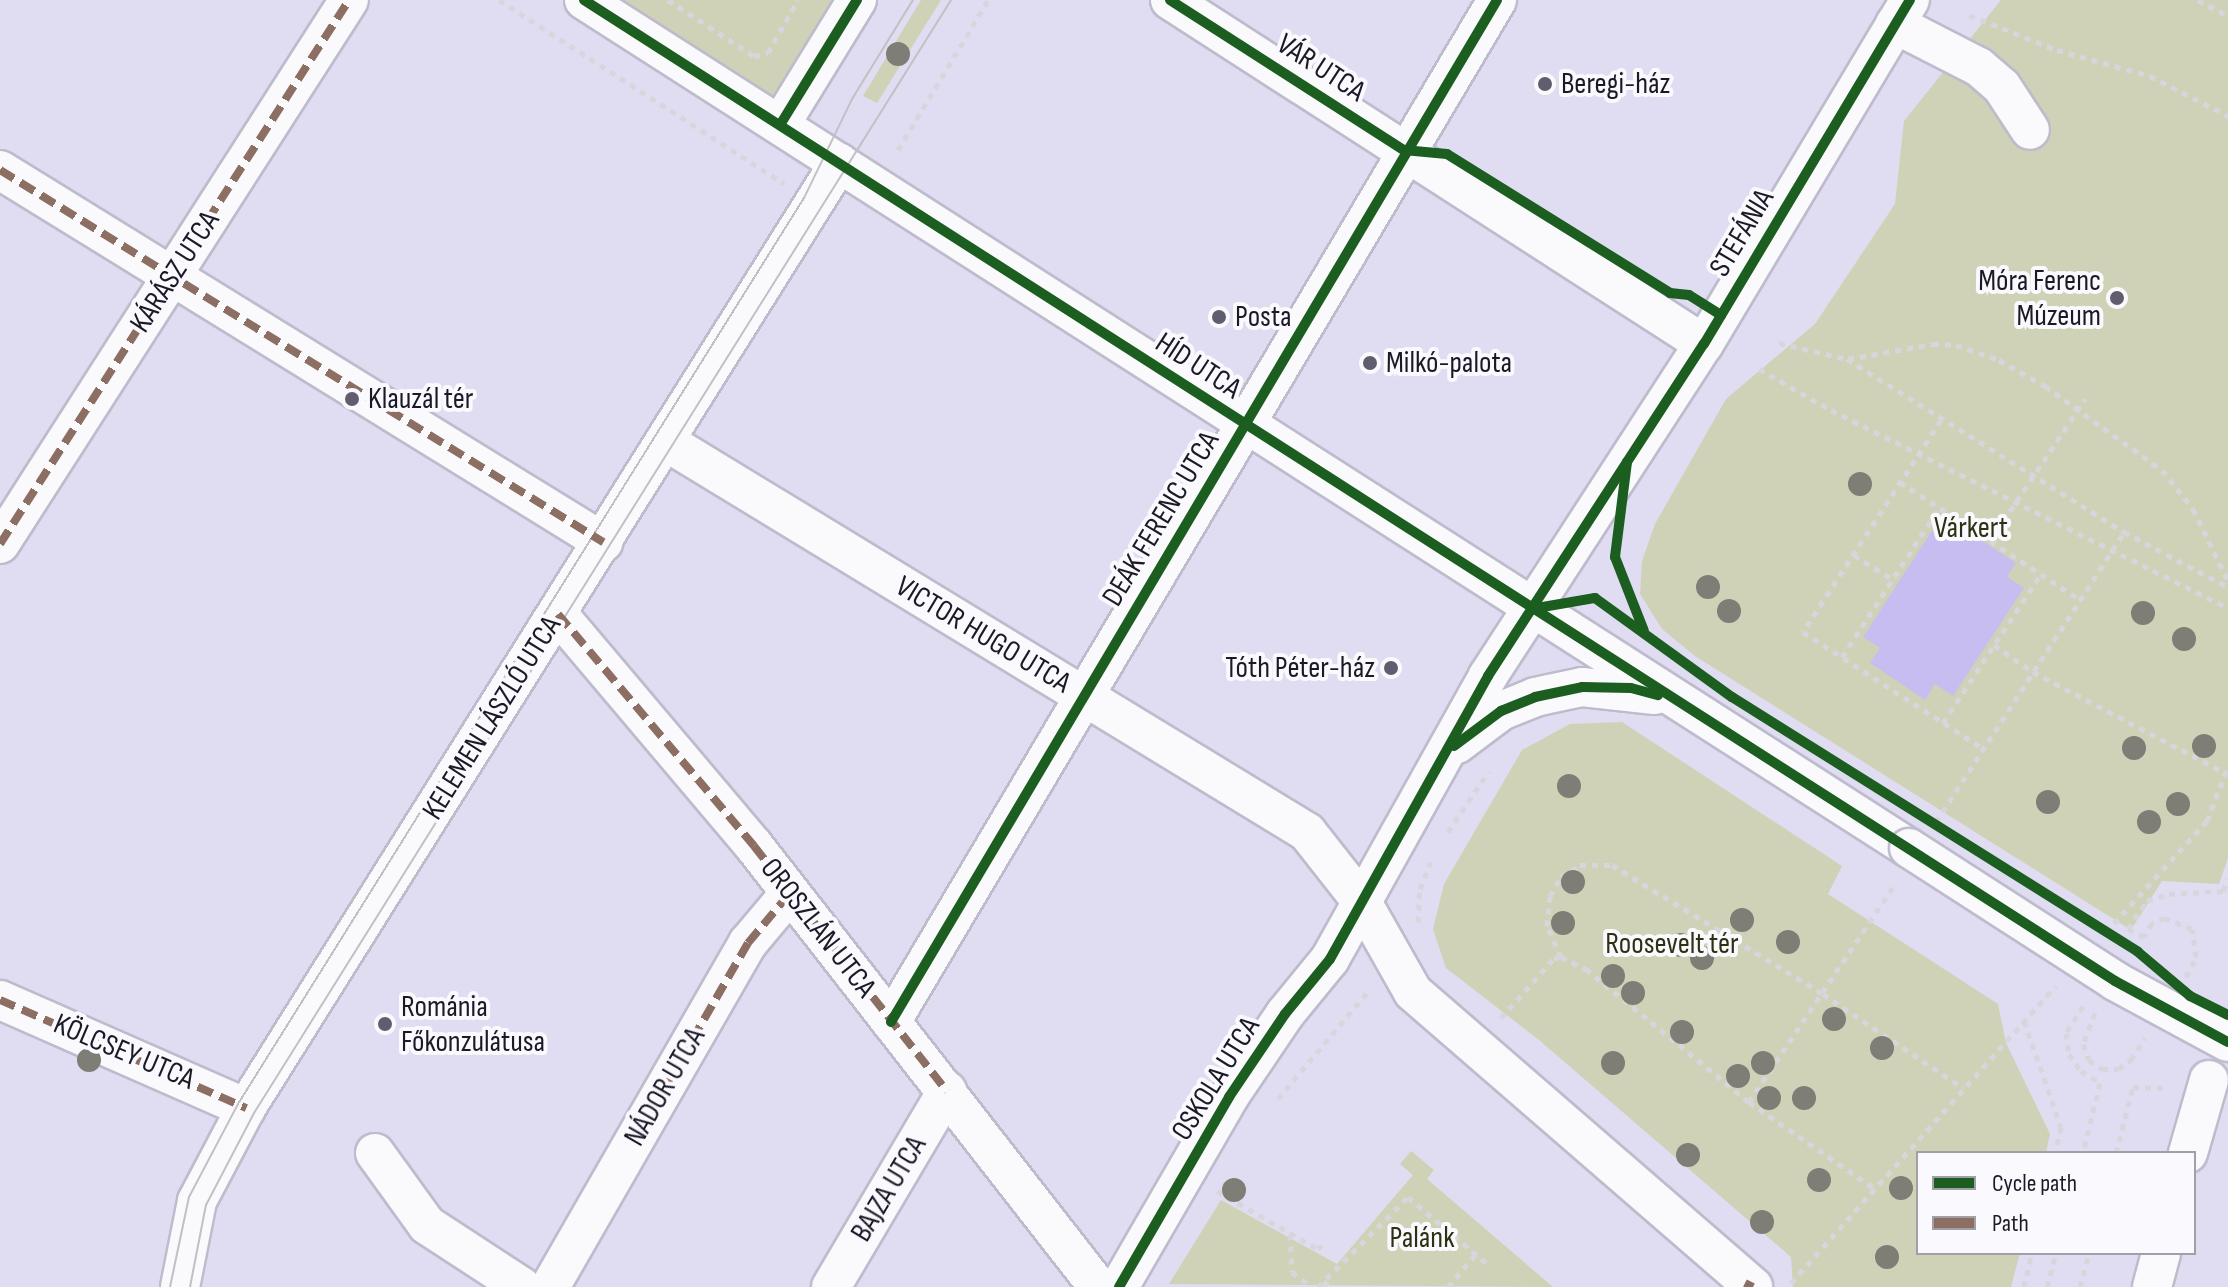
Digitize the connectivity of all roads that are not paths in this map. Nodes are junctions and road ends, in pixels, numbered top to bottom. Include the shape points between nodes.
1 (349, 0) edge
2 (584, 0) edge
3 (857, 0) edge
4 (1170, 0) edge
5 (1497, 0) edge
6 (1903, 12) edge
7 (780, 125) junction
8 (2030, 130) dead end
9 (1404, 150) junction
10 (839, 163) junction
11 (0, 170) edge
12 (172, 278) junction
13 (1704, 344) junction
14 (1246, 425) junction
15 (665, 441) junction
16 (603, 542) junction
17 (0, 544) edge
18 (1531, 609) junction
19 (558, 614) junction
20 (1083, 695) junction
21 (1677, 700) junction
22 (1448, 752) junction
23 (782, 884) junction
24 (1362, 902) junction
25 (0, 1000) edge
26 (891, 1022) junction
27 (683, 1033) dead end
28 (2228, 1042) edge
29 (2207, 1085) road end
30 (947, 1091) junction
31 (246, 1108) junction
32 (2189, 1151) edge
33 (375, 1153) dead end
34 (2160, 1255) edge
35 (1746, 1286) edge
36 (180, 1287) edge
37 (522, 1287) edge
38 (550, 1287) edge
39 (831, 1287) edge
40 (1098, 1287) edge
41 (1119, 1287) edge
42 (2152, 1287) edge

1 - 12 street, KÁRÁSZ UTCA
2 - 7 street, HÍD UTCA
3 - 7 street
4 - 9 street, VÁR UTCA
5 - 9 street, DEÁK FERENC UTCA
6 - 8 street via 2002,87
6 - 13 street, STEFÁNIA
7 - 10 street, HÍD UTCA
9 - 13 street, VÁR UTCA
9 - 14 street, DEÁK FERENC UTCA
10 - 14 street, HÍD UTCA
10 - 15 street, KELEMEN LÁSZLÓ UTCA
11 - 12 street
12 - 16 street
12 - 17 street, KÁRÁSZ UTCA
13 - 18 street, STEFÁNIA
14 - 18 street, HÍD UTCA
14 - 20 street, DEÁK FERENC UTCA
15 - 16 street, KELEMEN LÁSZLÓ UTCA
15 - 20 street, VICTOR HUGO UTCA
16 - 19 street, KELEMEN LÁSZLÓ UTCA
18 - 21 street, HÍD UTCA
18 - 22 street
19 - 23 street, OROSZLÁN UTCA
19 - 31 street, KELEMEN LÁSZLÓ UTCA
20 - 24 street, VICTOR HUGO UTCA via 1307,832
20 - 26 street, DEÁK FERENC UTCA
21 - 22 street via 1631,688 1582,687 1535,697 1501,711
21 - 28 street, HÍD UTCA, bridge via 1918,834 2115,981
22 - 24 street
23 - 26 street, OROSZLÁN UTCA
23 - 27 street
23 - 38 street, NÁDOR UTCA
24 - 35 street via 1413,992
24 - 41 street, OSKOLA UTCA via 1330,959 1229,1097
25 - 31 street, KÖLCSEY UTCA
26 - 30 street, OROSZLÁN UTCA
29 - 32 street
30 - 39 street, BAJZA UTCA
30 - 40 street, OROSZLÁN UTCA
31 - 36 street, KELEMEN LÁSZLÓ UTCA via 197,1201
33 - 37 street via 427,1225
34 - 42 street

